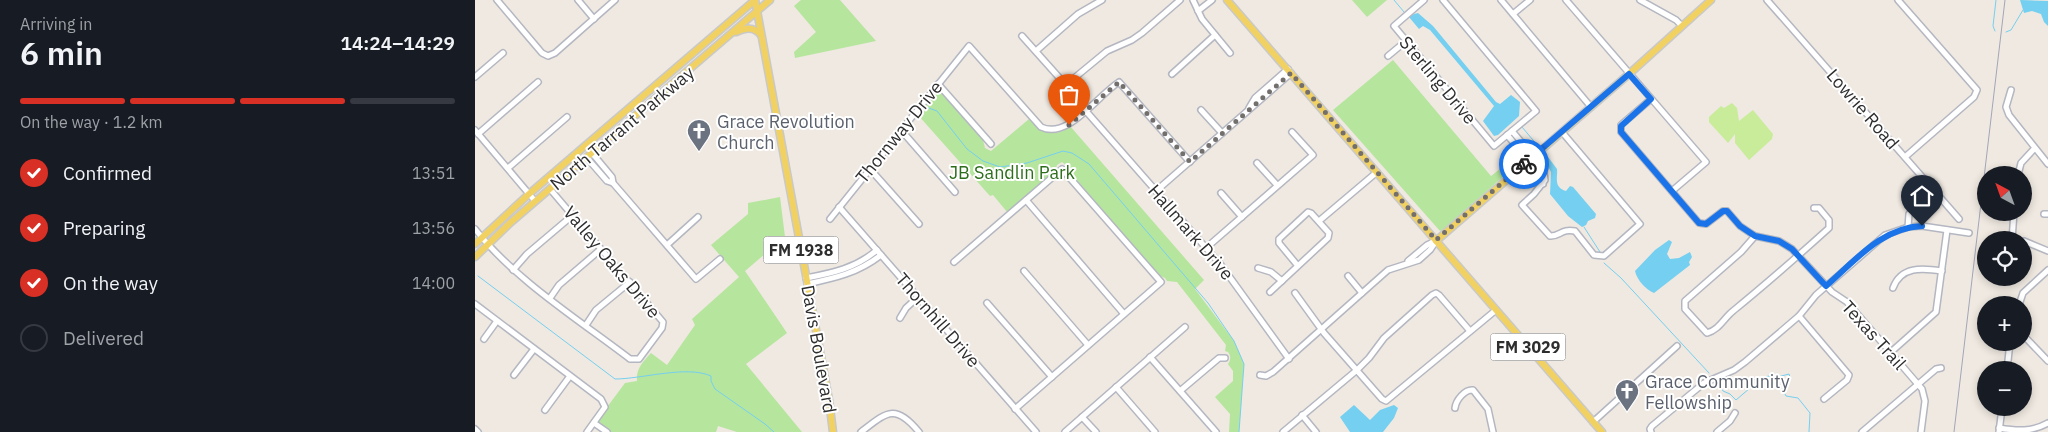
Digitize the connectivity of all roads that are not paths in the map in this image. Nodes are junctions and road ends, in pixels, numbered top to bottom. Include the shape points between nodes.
1 (497, 0) edge
2 (578, 0) edge
3 (615, 0) edge
4 (755, 0) edge
5 (770, 0) edge
6 (1101, 0) edge
7 (1180, 0) edge
8 (1193, 0) edge
9 (1212, 0) edge
10 (1227, 0) edge
11 (1424, 0) edge
12 (1443, 0) edge
13 (1501, 0) edge
14 (1531, 0) edge
15 (1566, 0) edge
16 (1640, 0) edge
17 (1711, 0) edge
18 (1767, 0) edge
19 (1898, 0) edge
20 (1198, 11) junction
21 (757, 12) junction
22 (1513, 14) junction
23 (594, 19) junction
24 (1682, 26) junction
25 (730, 34) junction
26 (761, 35) junction
27 (1215, 35) junction
28 (1022, 36) dead end
29 (1406, 41) junction
30 (1036, 51) junction
31 (503, 53) dead end
32 (1230, 53) dead end
33 (1388, 56) dead end
34 (1290, 71) junction
35 (1172, 74) dead end
36 (1629, 74) junction
37 (475, 77) edge
38 (538, 82) dead end
39 (938, 84) junction
40 (2011, 90) dead end
41 (1651, 99) junction
42 (634, 104) junction
43 (1591, 106) junction
44 (1085, 110) junction
45 (1201, 110) dead end
46 (641, 112) junction
47 (567, 117) dead end
48 (901, 130) junction
49 (477, 132) edge
50 (1292, 132) dead end
51 (1561, 132) junction
52 (1222, 133) junction
53 (1509, 133) junction
54 (991, 144) dead end
55 (2034, 149) junction
56 (589, 156) junction
57 (1905, 157) junction
58 (1531, 158) junction
59 (570, 160) junction
60 (1190, 162) junction
61 (1257, 163) dead end
62 (2048, 164) edge
63 (2020, 166) edge
64 (507, 168) junction
65 (870, 169) junction
66 (606, 170) junction
67 (1377, 172) junction
68 (601, 174) junction
69 (613, 183) junction
70 (1277, 186) junction
71 (550, 189) junction
72 (1935, 190) junction
73 (1157, 191) junction
74 (1672, 191) junction
75 (955, 192) dead end
76 (1221, 193) dead end
77 (529, 194) junction
78 (1026, 200) junction
79 (535, 201) junction
80 (839, 208) junction
81 (1814, 208) dead end
82 (573, 215) junction
83 (699, 217) dead end
84 (1241, 217) junction
85 (830, 219) dead end
86 (1959, 219) dead end
87 (1319, 221) junction
88 (919, 224) dead end
89 (1908, 227) junction
90 (475, 229) edge
91 (1947, 230) junction
92 (1969, 234) dead end
93 (1755, 236) junction
94 (481, 237) junction
95 (1436, 240) junction
96 (475, 244) edge
97 (487, 244) junction
98 (2032, 244) edge
99 (667, 245) junction
100 (1206, 248) junction
101 (601, 249) junction
102 (2048, 251) edge
103 (879, 252) junction
104 (1799, 256) junction
105 (475, 257) edge
106 (720, 259) dead end
107 (954, 262) dead end
108 (1298, 266) junction
109 (1258, 268) dead end
110 (513, 270) junction
111 (2048, 270) edge
112 (1024, 271) dead end
113 (1942, 271) junction
114 (1348, 276) dead end
115 (807, 281) junction
116 (1283, 281) junction
117 (629, 282) junction
118 (1826, 286) junction
119 (1893, 288) dead end
120 (1270, 292) dead end
121 (1362, 292) junction
122 (1295, 293) dead end
123 (2022, 296) edge
124 (550, 298) junction
125 (918, 298) junction
126 (987, 302) dead end
127 (475, 304) edge
128 (1496, 310) junction
129 (1125, 314) junction
130 (1799, 316) junction
131 (900, 318) dead end
132 (497, 321) junction
133 (586, 325) junction
134 (1185, 327) dead end
135 (1321, 330) junction
136 (1470, 332) junction
137 (483, 339) dead end
138 (2032, 344) edge
139 (1089, 345) junction
140 (1677, 346) dead end
141 (534, 348) junction
142 (1891, 352) junction
143 (1151, 357) junction
144 (1225, 358) dead end
145 (1289, 359) junction
146 (2048, 361) edge
147 (1941, 368) dead end
148 (1357, 370) junction
149 (514, 375) dead end
150 (570, 376) junction
151 (1260, 376) dead end
152 (1052, 377) junction
153 (1917, 384) junction
154 (1116, 387) junction
155 (1180, 391) junction
156 (1823, 398) dead end
157 (1455, 408) dead end
158 (1015, 409) junction
159 (545, 410) dead end
160 (1735, 413) dead end
161 (1302, 416) junction
162 (2002, 416) edge
163 (1082, 417) junction
164 (594, 422) junction
165 (1593, 422) junction
166 (2048, 423) edge
167 (475, 428) edge
168 (1651, 430) edge
169 (1999, 430) edge
170 (478, 432) edge
171 (587, 432) edge
172 (607, 432) edge
173 (833, 432) edge
174 (861, 432) edge
175 (919, 432) edge
176 (1036, 432) edge
177 (1065, 432) edge
178 (1095, 432) edge
179 (1155, 432) edge
180 (1216, 432) edge
181 (1283, 432) edge
182 (1316, 432) edge
183 (1493, 432) edge
184 (1602, 432) edge
185 (1717, 432) edge
186 (1861, 432) edge
187 (1921, 432) edge

1 - 23 street via 548,56
2 - 23 street
3 - 23 street
4 - 21 main road, Davis Boulevard / FM 1938
4 - 42 main road, North Tarrant Parkway
5 - 21 main road, North Tarrant Parkway
6 - 30 street via 1078,14
7 - 30 street via 1142,34 1107,51 1067,84
8 - 20 street
9 - 20 street
10 - 34 main road, FM 3029
11 - 29 street, Sterling Drive via 1394,26
12 - 53 street via 1536,111
13 - 22 street
14 - 22 street
15 - 36 street
16 - 24 street
17 - 24 main road
18 - 57 street, Lowrie Road
19 - 57 street via 1977,91
20 - 27 street
21 - 25 main road, North Tarrant Parkway
21 - 26 main road, Davis Boulevard / FM 1938
22 - 43 street
24 - 36 main road
25 - 26 main road via 747,28
25 - 46 main road, North Tarrant Parkway
26 - 115 main road, Davis Boulevard / FM 1938
27 - 32 street
27 - 35 street
28 - 30 street
29 - 33 street
29 - 53 street, Sterling Drive via 1494,146
31 - 37 street
34 - 52 street via 1255,98 1248,111
34 - 67 main road, FM 3029
36 - 41 street
36 - 43 main road
38 - 49 street
39 - 44 street, Thornway Drive via 969,46 1048,131 1063,129
39 - 48 street, Thornway Drive
39 - 54 street
40 - 55 street via 2006,107 2009,115
41 - 74 street, Texas Trail via 1621,126 1621,132
41 - 74 street via 1706,162
42 - 46 main road
42 - 59 main road, North Tarrant Parkway
43 - 51 main road
44 - 60 street via 1119,82
44 - 73 street, Hallmark Drive
45 - 52 street
46 - 56 main road, North Tarrant Parkway
47 - 64 street
48 - 65 street, Thornway Drive
48 - 75 street
49 - 64 street
50 - 70 street via 1313,154
51 - 58 main road
51 - 58 street via 1640,224 1604,256 1594,255 1575,231 1565,230 1550,236 1522,205 1543,184 1531,164
52 - 60 street
53 - 58 street
55 - 62 street
55 - 63 street
56 - 66 street
56 - 68 street
56 - 71 main road, North Tarrant Parkway
57 - 72 street, Lowrie Road
58 - 95 main road
59 - 71 main road via 551,180
59 - 77 main road, North Tarrant Parkway
60 - 73 street
61 - 70 street
64 - 77 street
65 - 80 street, Thornway Drive
65 - 88 street
66 - 68 street
66 - 69 street
67 - 87 street
67 - 95 main road, FM 3029
68 - 69 street
69 - 99 street
70 - 84 street
71 - 79 main road, North Tarrant Parkway
71 - 82 street, Valley Oaks Drive
72 - 86 street, Lowrie Road
72 - 89 street via 1909,214
73 - 100 street, Hallmark Drive
74 - 93 street, Texas Trail via 1699,223 1706,224 1727,211 1740,226
76 - 84 street
77 - 79 street
77 - 94 main road, North Tarrant Parkway
78 - 107 street
78 - 129 street
78 - 129 street via 1063,169 1161,282
79 - 97 main road, North Tarrant Parkway
80 - 85 street, Thornway Drive
80 - 103 street, Thornhill Drive
81 - 104 street via 1819,208 1829,220 1829,228
82 - 101 street, Valley Oaks Drive
82 - 110 street
83 - 99 street
84 - 100 street
87 - 108 street via 1329,233 1328,238
87 - 108 street via 1308,212 1279,239
89 - 91 street
89 - 118 street via 1879,239
90 - 94 street
91 - 92 street
91 - 113 street
93 - 104 street, Texas Trail via 1786,244
93 - 104 street via 1685,300 1685,309 1707,333 1713,332
94 - 96 main road, North Tarrant Parkway
94 - 97 street
95 - 121 street via 1406,263 1388,270
95 - 128 main road, FM 3029
97 - 105 main road, North Tarrant Parkway
97 - 110 street
98 - 102 street
99 - 106 street via 697,279
100 - 145 street, Hallmark Drive
101 - 117 street, Valley Oaks Drive
101 - 124 street via 559,285
103 - 115 street via 866,266 849,274
103 - 125 street, Thornhill Drive
104 - 118 street, Texas Trail
108 - 116 street
109 - 116 street
110 - 124 street
111 - 123 street
112 - 139 street
113 - 119 street via 1909,271 1897,278
113 - 142 street via 1936,312
114 - 121 street
115 - 173 main road, Davis Boulevard / FM 1938
116 - 120 street
117 - 133 street via 597,310
117 - 133 street, Valley Oaks Drive via 663,325 640,358 630,358
118 - 130 street
118 - 142 street, Texas Trail via 1847,302
121 - 135 street
122 - 135 street
124 - 133 street
125 - 131 street
125 - 158 street, Thornhill Drive
126 - 152 street
127 - 132 street
128 - 136 street
128 - 165 main road, FM 3029
129 - 139 street
130 - 156 street via 1848,372 1849,377
130 - 168 street via 1739,367 1697,387
132 - 137 street
132 - 141 street
134 - 143 street
135 - 145 street
135 - 148 street
136 - 148 street via 1386,402
136 - 148 street via 1436,293 1384,338
138 - 146 street
139 - 152 street
140 - 165 street
141 - 149 street
141 - 150 street
142 - 153 street, Texas Trail
143 - 154 street
143 - 155 street
144 - 155 street via 1219,358
145 - 151 street via 1270,374
147 - 153 street
148 - 161 street
150 - 159 street
150 - 164 street via 605,404
152 - 158 street
153 - 186 street
153 - 187 street via 1925,401
154 - 163 street
154 - 179 street
155 - 180 street
157 - 183 street via 1456,402 1473,390 1487,408
158 - 176 street, Thornhill Drive
160 - 185 street
161 - 181 street
161 - 182 street
162 - 169 street
163 - 177 street
163 - 178 street
164 - 171 street
164 - 172 street
165 - 184 main road, FM 3029
166 - 169 street via 2023,431
167 - 170 street
174 - 175 street via 892,413 906,418

